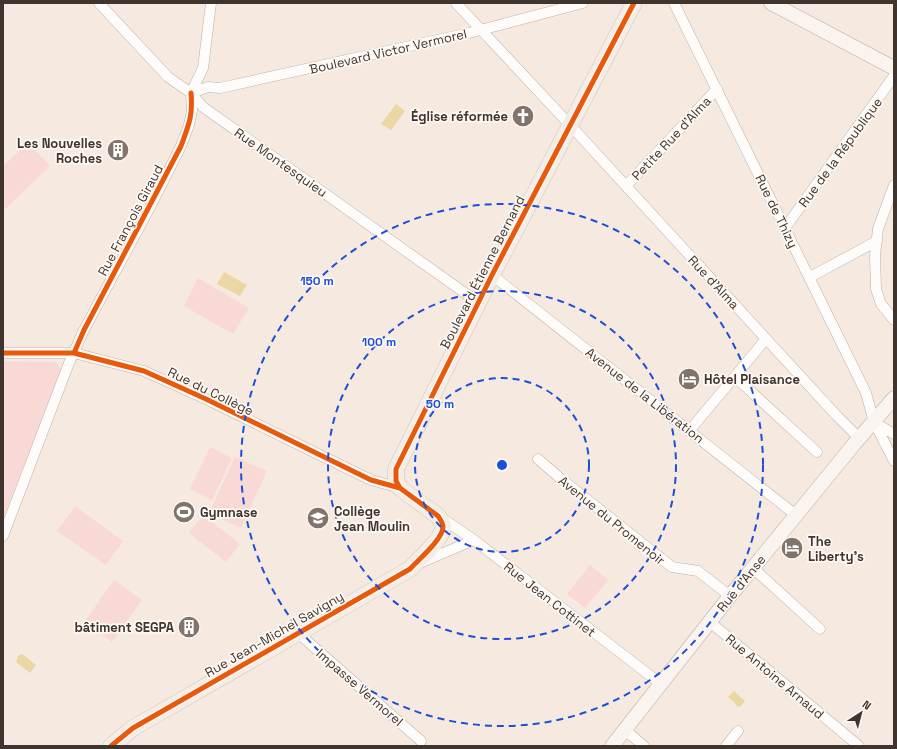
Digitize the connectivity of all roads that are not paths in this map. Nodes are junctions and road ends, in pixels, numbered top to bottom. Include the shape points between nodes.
1 (99, 3) edge
2 (211, 3) edge
3 (456, 3) edge
4 (583, 3) edge
5 (634, 3) edge
6 (674, 3) edge
7 (770, 3) edge
8 (481, 30) junction
9 (894, 68) edge
10 (894, 76) edge
11 (717, 90) junction
12 (192, 93) junction
13 (570, 125) junction
14 (894, 185) edge
15 (626, 186) junction
16 (785, 228) junction
17 (877, 241) junction
18 (492, 275) junction
19 (810, 277) junction
20 (479, 303) junction
21 (894, 320) edge
22 (766, 339) junction
23 (3, 353) edge
24 (74, 353) junction
25 (735, 377) junction
26 (894, 398) edge
27 (874, 422) junction
28 (690, 430) junction
29 (894, 434) edge
30 (859, 438) junction
31 (817, 452) dead end
32 (538, 460) dead end
33 (894, 461) edge
34 (400, 488) junction
35 (438, 516) junction
36 (797, 516) junction
37 (3, 536) edge
38 (474, 540) junction
39 (410, 568) junction
40 (753, 568) junction
41 (730, 596) junction
42 (710, 622) junction
43 (820, 629) dead end
44 (298, 633) junction
45 (661, 684) junction
46 (625, 730) junction
47 (738, 731) dead end
48 (422, 741) dead end
49 (114, 745) edge
50 (612, 746) edge
51 (644, 746) edge
52 (726, 746) edge
53 (859, 746) edge

1 - 12 street, Rue Montesquieu via 168,78
2 - 12 street, Rue François Giraud via 203,68
3 - 8 street, Rue d'Alma
4 - 8 street, Boulevard Victor Vermorel
5 - 13 main road, Boulevard Étienne Bernand
6 - 11 street, Rue de Thizy
7 - 9 main road
8 - 12 street, Boulevard Victor Vermorel via 220,88 208,87
8 - 13 street, Rue d'Alma
10 - 16 street, Rue de la République
11 - 15 street, Petite Rue d'Alma
11 - 16 street, Rue de Thizy
12 - 20 street, Rue Montesquieu via 203,107
12 - 24 street, Rue François Giraud via 192,111 181,146
13 - 15 street, Rue d'Alma
13 - 18 main road, Boulevard Étienne Bernand
14 - 17 street via 878,229
15 - 22 street, Rue d'Alma
16 - 19 street, Rue de Thizy
17 - 19 street
17 - 21 street via 876,288 881,304
18 - 20 main road, Boulevard Étienne Bernand
18 - 28 street, Avenue de la Libération
19 - 27 street, Rue de Thizy via 866,393
20 - 34 main road, Boulevard Étienne Bernand via 396,469 396,481
22 - 25 street
22 - 30 street, Rue d'Alma
23 - 24 street, Rue du Collège
24 - 34 street, Rue du Collège via 144,371 371,480
24 - 37 street, Rue François Giraud
25 - 28 street
25 - 31 street
26 - 27 main road, Rue d'Anse
27 - 29 street
27 - 30 main road, Rue d'Anse
27 - 33 street, Rue de Thizy
28 - 36 street, Avenue de la Libération
30 - 36 main road, Rue d'Anse
32 - 41 street, Avenue du Promenoir via 672,567 698,571
34 - 35 main road
35 - 38 street, Rue Jean Cottinet
35 - 39 main road, Rue Jean-Michel Savigny via 443,528 437,539
36 - 40 main road, Rue d'Anse
38 - 39 street, Rue Jean-Michel Savigny
38 - 45 street, Rue Jean Cottinet
39 - 44 main road, Rue Jean-Michel Savigny
40 - 41 main road, Rue d'Anse
40 - 43 street
41 - 42 main road, Rue d'Anse
42 - 45 main road, Rue d'Anse
42 - 53 street, Rue Antoine Arnaud
44 - 48 street, Impasse Vermorel
44 - 49 main road, Rue Jean-Michel Savigny via 133,728
45 - 46 main road, Rue d'Anse
46 - 50 main road, Rue d'Anse
46 - 51 street
47 - 52 street

